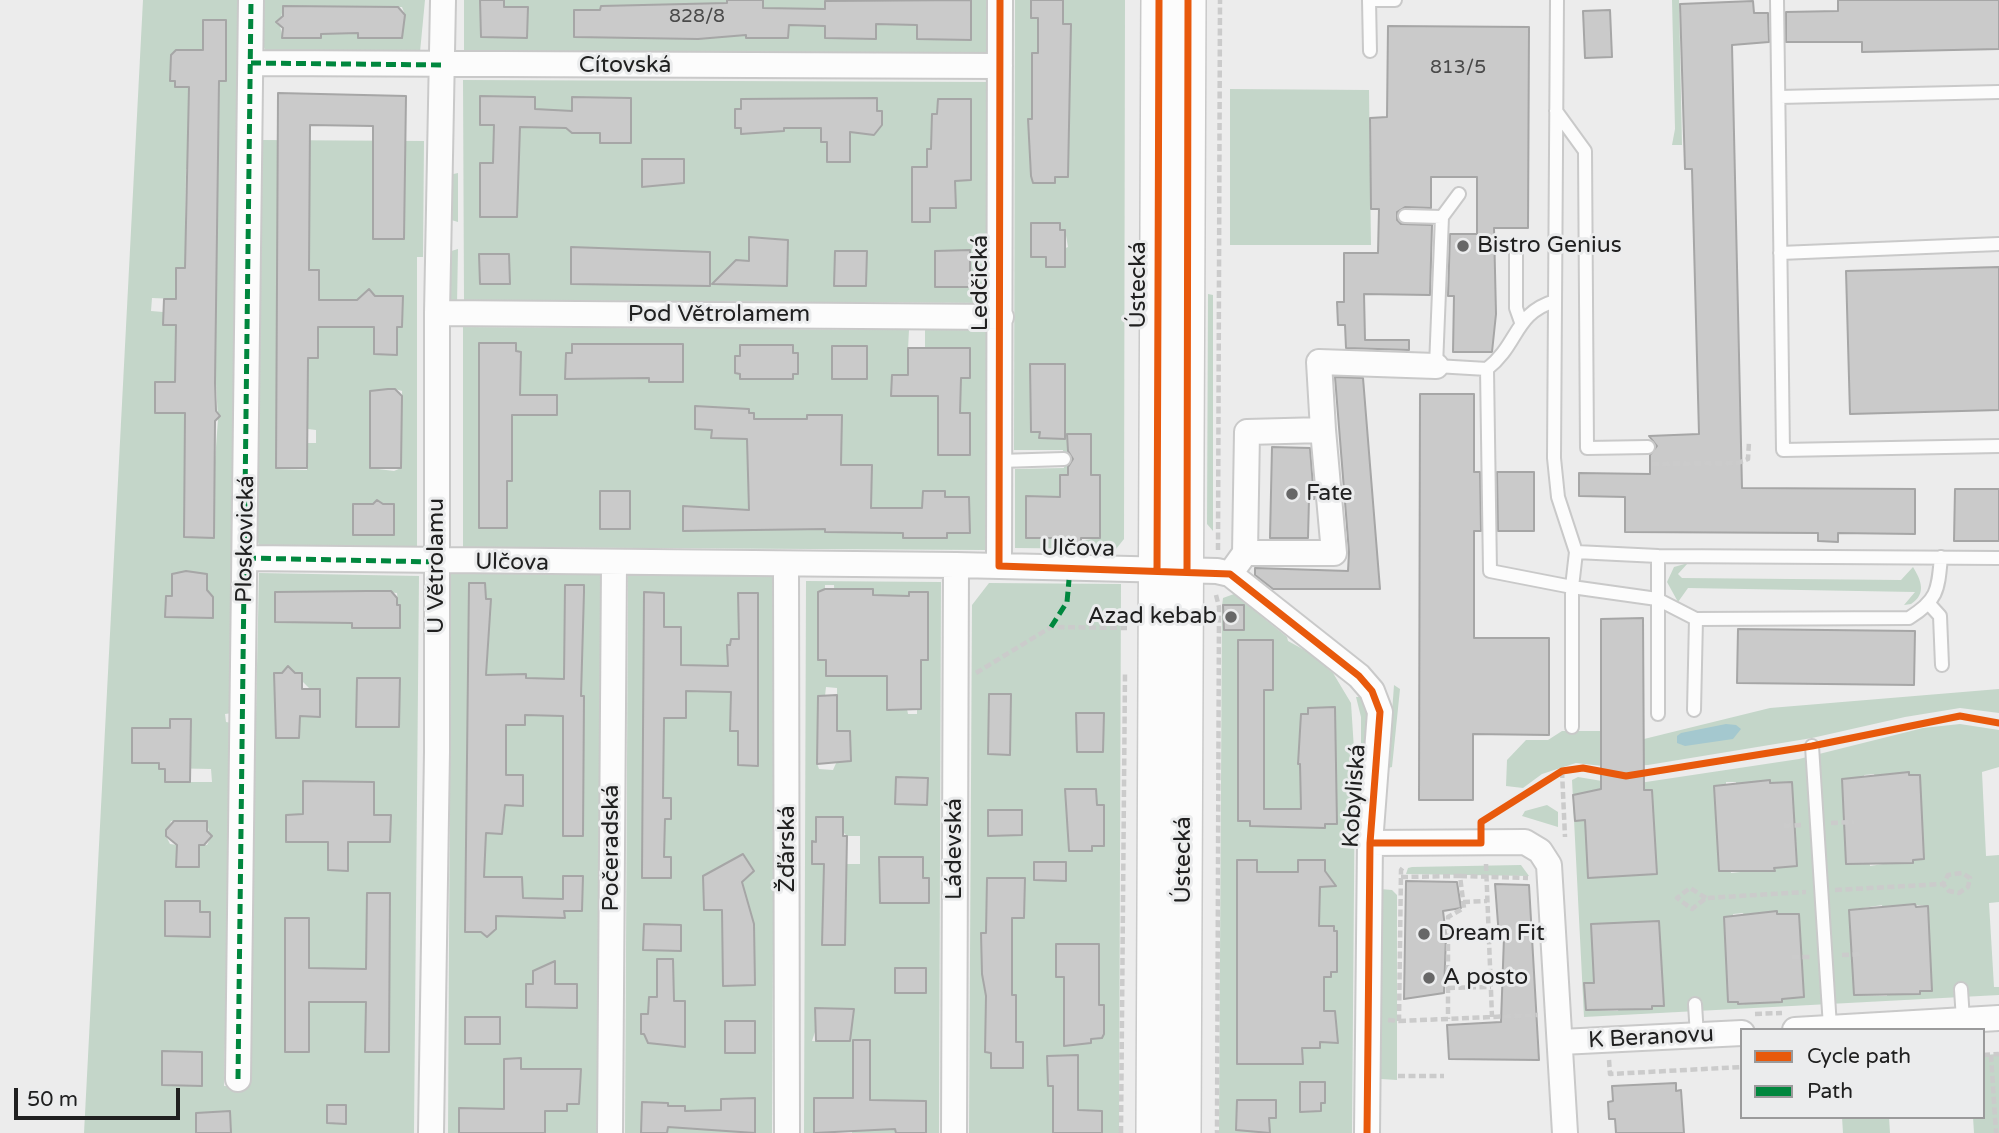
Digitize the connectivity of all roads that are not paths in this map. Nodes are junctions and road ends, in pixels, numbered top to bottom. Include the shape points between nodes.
1 (251, 0) edge
2 (443, 0) edge
3 (1000, 0) edge
4 (1159, 0) edge
5 (1188, 0) edge
6 (1395, 0) edge
7 (1557, 0) edge
8 (1777, 0) edge
9 (1370, 51) dead end
10 (251, 63) junction
11 (443, 65) junction
12 (1000, 66) junction
13 (1999, 92) edge
14 (1779, 97) junction
15 (1556, 111) junction
16 (1458, 194) dead end
17 (1405, 216) dead end
18 (1442, 217) junction
19 (1999, 244) edge
20 (1516, 253) dead end
21 (1780, 253) junction
22 (1555, 301) junction
23 (437, 313) junction
24 (1001, 317) junction
25 (1521, 322) junction
26 (1436, 366) junction
27 (1487, 369) junction
28 (1323, 430) junction
29 (1999, 446) edge
30 (1648, 447) dead end
31 (1064, 459) dead end
32 (1000, 461) junction
33 (1576, 552) junction
34 (1245, 554) junction
35 (1658, 556) junction
36 (1941, 557) junction
37 (246, 558) junction
38 (1999, 558) edge
39 (436, 562) junction
40 (614, 564) junction
41 (786, 564) junction
42 (957, 565) junction
43 (999, 566) junction
44 (1172, 570) junction
45 (1222, 586) junction
46 (1572, 587) junction
47 (1657, 599) junction
48 (1930, 605) junction
49 (1696, 619) junction
50 (1942, 664) dead end
51 (1694, 710) dead end
52 (1658, 714) dead end
53 (1572, 727) dead end
54 (1812, 746) dead end
55 (1370, 843) junction
56 (1961, 989) dead end
57 (1695, 1004) dead end
58 (1999, 1018) edge
59 (1963, 1020) junction
60 (1830, 1027) junction
61 (1818, 1028) edge
62 (1740, 1033) edge
63 (1697, 1036) junction
64 (1561, 1042) junction
65 (239, 1079) dead end
66 (431, 1133) edge
67 (610, 1133) edge
68 (787, 1133) edge
69 (954, 1133) edge
70 (1154, 1133) edge
71 (1182, 1133) edge
72 (1367, 1133) edge
73 (1565, 1133) edge

1 - 10 street, Ploskovická
2 - 11 street, U Větrolamu
3 - 12 street, Ledčická
4 - 44 main road, Ústecká
5 - 44 main road, Ústecká
6 - 9 lane via 1369,0
7 - 15 lane
8 - 14 lane
10 - 11 street, Cítovská
10 - 37 street, Ploskovická
11 - 12 street, Cítovská
11 - 23 street, U Větrolamu
12 - 24 street, Ledčická
13 - 14 lane
14 - 21 lane
15 - 22 lane
15 - 30 lane via 1585,151 1587,448
16 - 18 lane
17 - 18 lane
18 - 26 lane
19 - 21 lane
20 - 25 lane via 1516,308
21 - 29 lane via 1783,450
22 - 25 lane via 1536,307
22 - 33 lane via 1554,458 1559,497
23 - 24 street, Pod Větrolamem
23 - 39 street, U Větrolamu
24 - 32 street, Ledčická
25 - 27 lane via 1510,345
26 - 27 lane
26 - 28 street via 1319,362
27 - 46 lane via 1490,571
28 - 34 street via 1247,432
28 - 34 street via 1334,553
31 - 32 lane
32 - 43 street, Ledčická
33 - 35 lane
33 - 46 lane
34 - 45 street
35 - 36 lane
35 - 47 lane
36 - 38 lane
36 - 48 lane
37 - 39 street, Ulčova
37 - 65 street, Ploskovická
39 - 40 street, Ulčova
39 - 66 street, U Větrolamu
40 - 41 street, Ulčova
40 - 67 street, Počeradská
41 - 42 street, Ulčova
41 - 68 street, Žďárská
42 - 43 street, Ulčova
42 - 69 street, Ládevská
43 - 44 street, Ulčova
44 - 45 street
44 - 70 main road, Ústecká
44 - 71 main road, Ústecká
45 - 55 street, Kobyliská via 1359,676 1371,691 1380,712
46 - 47 lane
46 - 53 lane
47 - 49 lane
47 - 52 lane
48 - 49 lane via 1909,618
48 - 50 lane via 1940,616
49 - 51 lane
54 - 60 lane
55 - 64 street via 1525,842 1540,851 1549,864
55 - 72 street, Kobyliská
56 - 59 lane
57 - 63 lane
58 - 59 street
59 - 60 street
60 - 61 street
62 - 63 street, K Beranovu
63 - 64 street, K Beranovu
64 - 73 street

